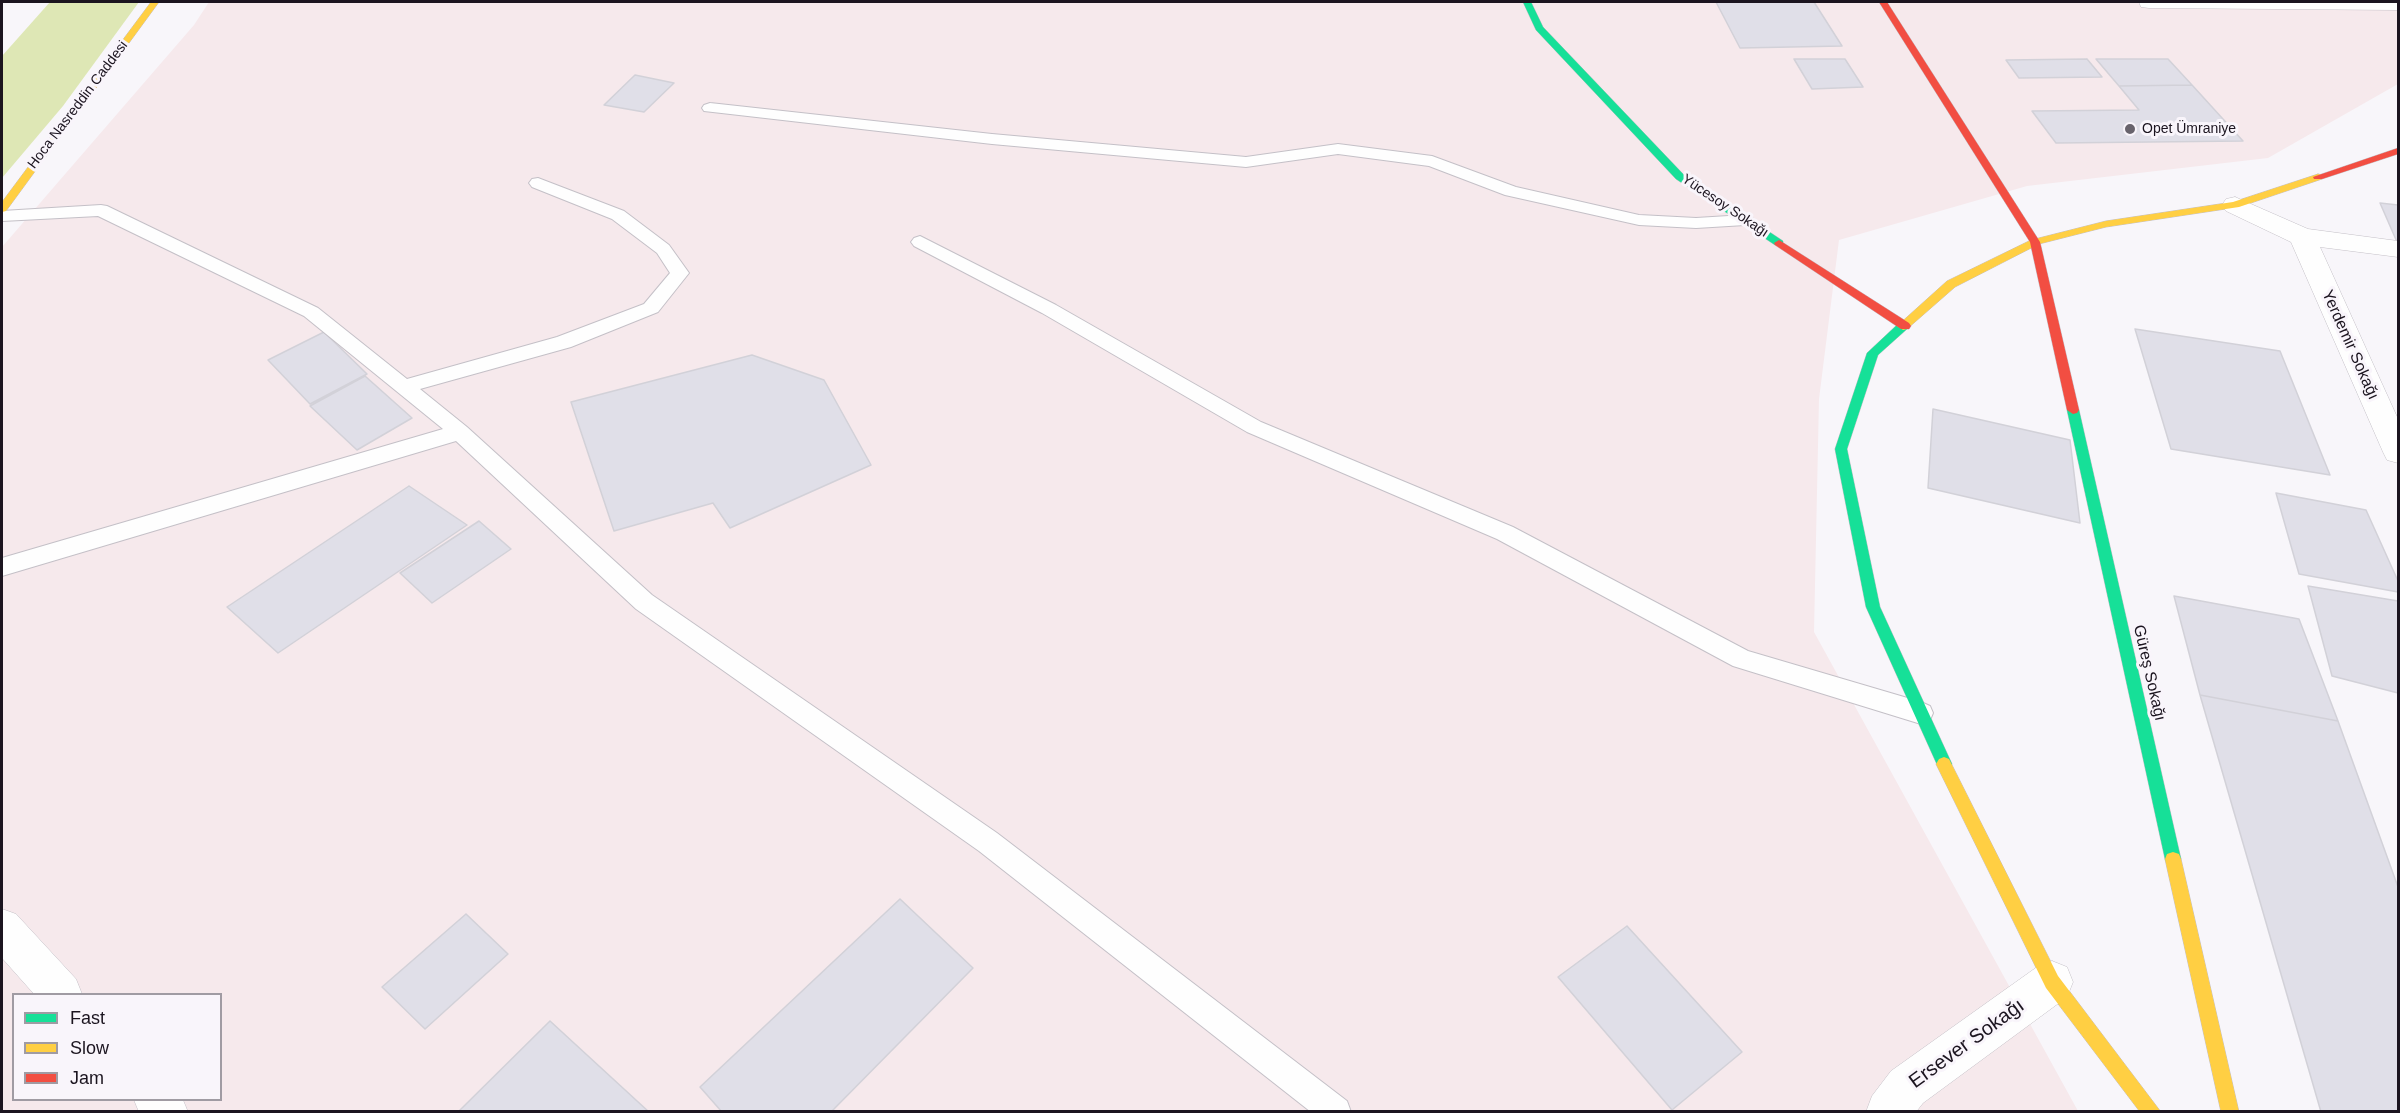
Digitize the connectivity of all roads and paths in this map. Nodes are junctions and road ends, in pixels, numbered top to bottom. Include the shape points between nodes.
1 (155, 2) edge
2 (1527, 2) edge
3 (1883, 2) edge
4 (2149, 2) edge
5 (2398, 4) edge
6 (710, 108) dead end
7 (2398, 152) edge
8 (538, 183) dead end
9 (2235, 205) junction
10 (2, 209) edge
11 (2, 216) edge
12 (1745, 220) junction
13 (2302, 237) junction
14 (920, 242) dead end
15 (2035, 242) junction
16 (2398, 249) edge
17 (1905, 326) junction
18 (404, 387) junction
19 (460, 432) junction
20 (2398, 452) edge
21 (2, 567) edge
22 (1921, 713) junction
23 (2, 928) edge
24 (2052, 982) junction
25 (60, 993) edge
26 (1336, 1112) edge
27 (1888, 1112) edge
28 (2152, 1112) edge
29 (2230, 1112) edge

1 - 10 street, Hoca Nasreddin Caddesi
2 - 12 street, Yücesoy Sokağı via 1539,28 1680,177
3 - 15 street, Güreş Sokağı
4 - 5 street
6 - 12 lane via 1246,162 1338,149 1432,161 1511,191 1639,220
7 - 9 street
8 - 18 lane via 618,215 663,249 680,273 651,308 564,342
9 - 13 street
9 - 15 street via 2106,224
11 - 18 lane via 101,210 311,312
12 - 17 street, Yücesoy Sokağı
13 - 16 street
13 - 20 street, Yerdemir Sokağı
14 - 22 lane via 1049,309 1254,427 1506,533 1741,659
15 - 17 street via 1951,284
15 - 29 street, Güreş Sokağı
17 - 22 street via 1874,353 1842,449 1873,607
18 - 19 lane
19 - 21 lane
19 - 26 lane via 644,602 988,842
22 - 24 street
23 - 25 street
24 - 27 street, Ersever Sokağı via 1907,1087
24 - 28 street

